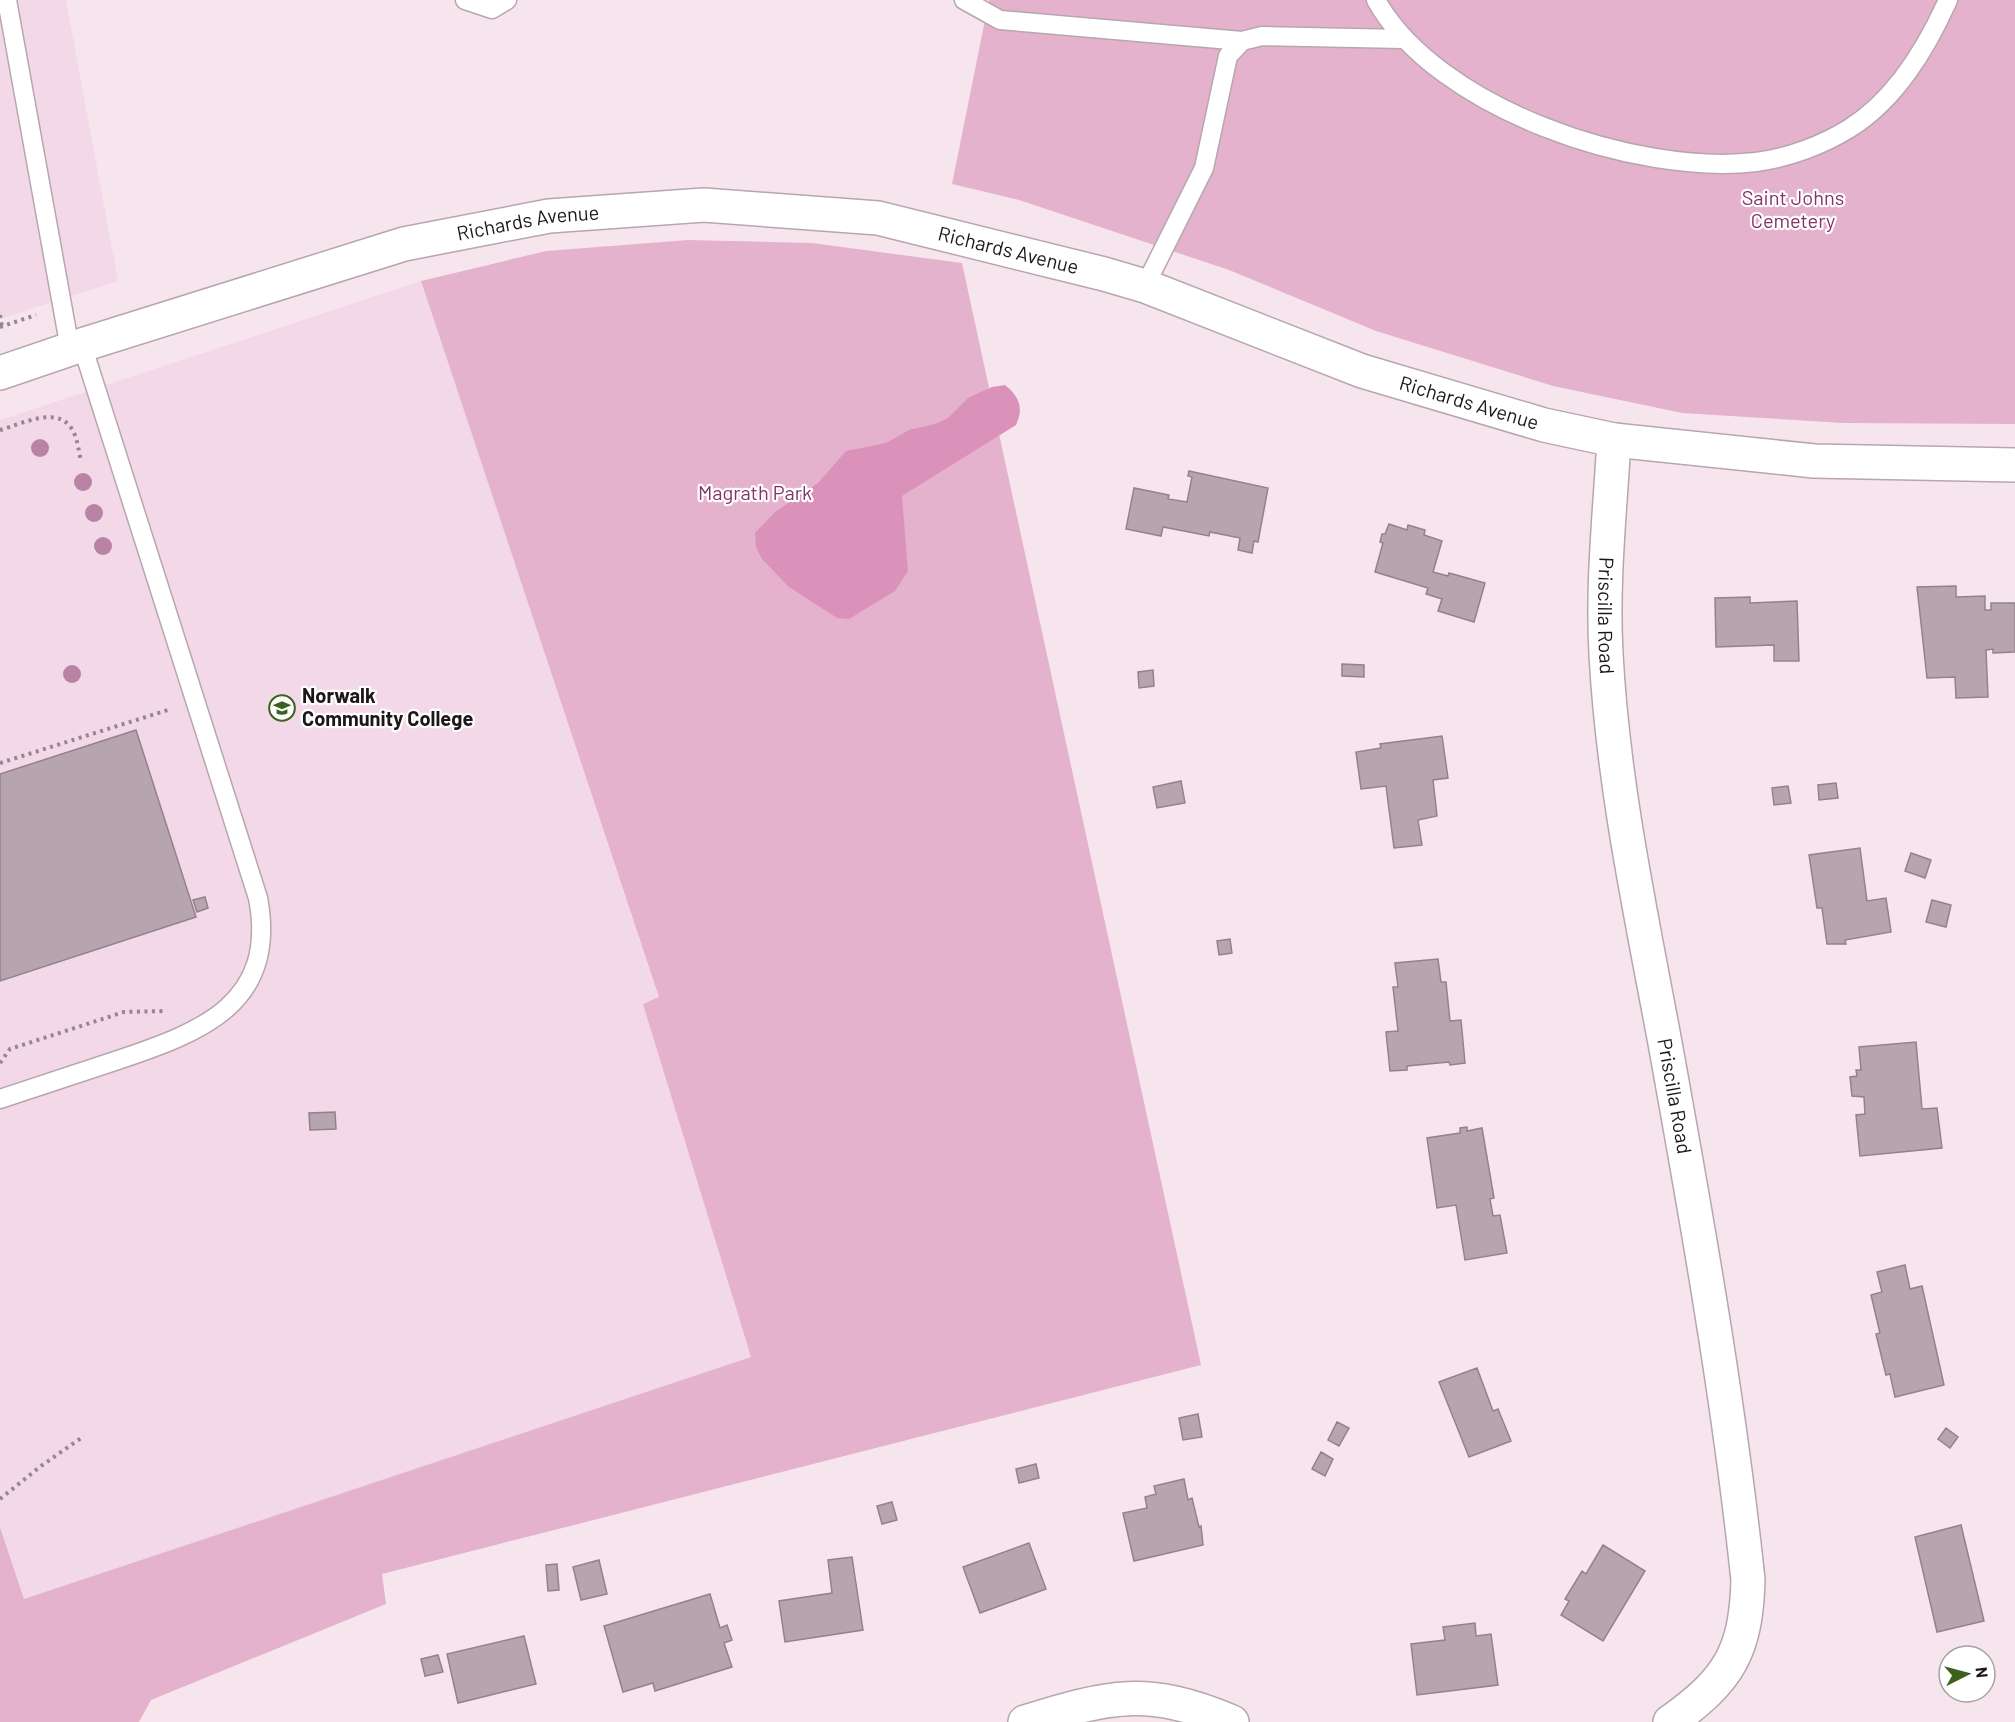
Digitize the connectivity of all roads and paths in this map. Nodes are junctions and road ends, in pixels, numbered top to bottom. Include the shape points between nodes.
1 (7, 0) edge
2 (465, 0) edge
3 (507, 0) edge
4 (964, 0) edge
5 (1376, 0) edge
6 (1948, 0) edge
7 (1403, 39) junction
8 (1242, 41) junction
9 (1145, 286) junction
10 (61, 307) junction
11 (0, 315) edge
12 (1, 327) edge
13 (76, 347) junction
14 (0, 373) edge
15 (0, 430) edge
16 (1614, 440) junction
17 (81, 462) dead end
18 (2015, 465) edge
19 (171, 721) dead end
20 (0, 763) edge
21 (176, 1011) dead end
22 (0, 1063) edge
23 (0, 1099) edge
24 (84, 1436) dead end
25 (0, 1499) edge
26 (1024, 1722) edge
27 (1232, 1722) edge
28 (1670, 1722) edge

1 - 10 lane
2 - 3 lane via 492,9
4 - 8 lane via 1000,20
5 - 7 lane
6 - 7 lane via 1907,74 1867,117 1800,151 1758,162 1710,164 1666,160 1545,128 1461,85
7 - 8 lane via 1262,36
8 - 9 lane via 1228,56 1224,68 1214,133 1197,187
9 - 13 street, Richards Avenue via 878,218 705,206 549,216 404,244
9 - 16 street, Richards Avenue via 1362,371 1544,425
10 - 12 path
10 - 13 lane
11 - 12 path
13 - 14 street, Richards Avenue
13 - 23 lane via 258,898 262,942 254,973 236,1000 210,1022 164,1045
15 - 17 path via 45,416 61,419 73,431
16 - 18 street, Richards Avenue via 1814,461
16 - 28 street, Priscilla Road via 1605,584 1612,729 1625,825 1699,1239 1748,1580 1744,1629 1738,1649 1713,1687
19 - 20 path via 168,710
21 - 22 path via 124,1012 10,1049
24 - 25 path
26 - 27 street via 1104,1700 1130,1697 1185,1706

